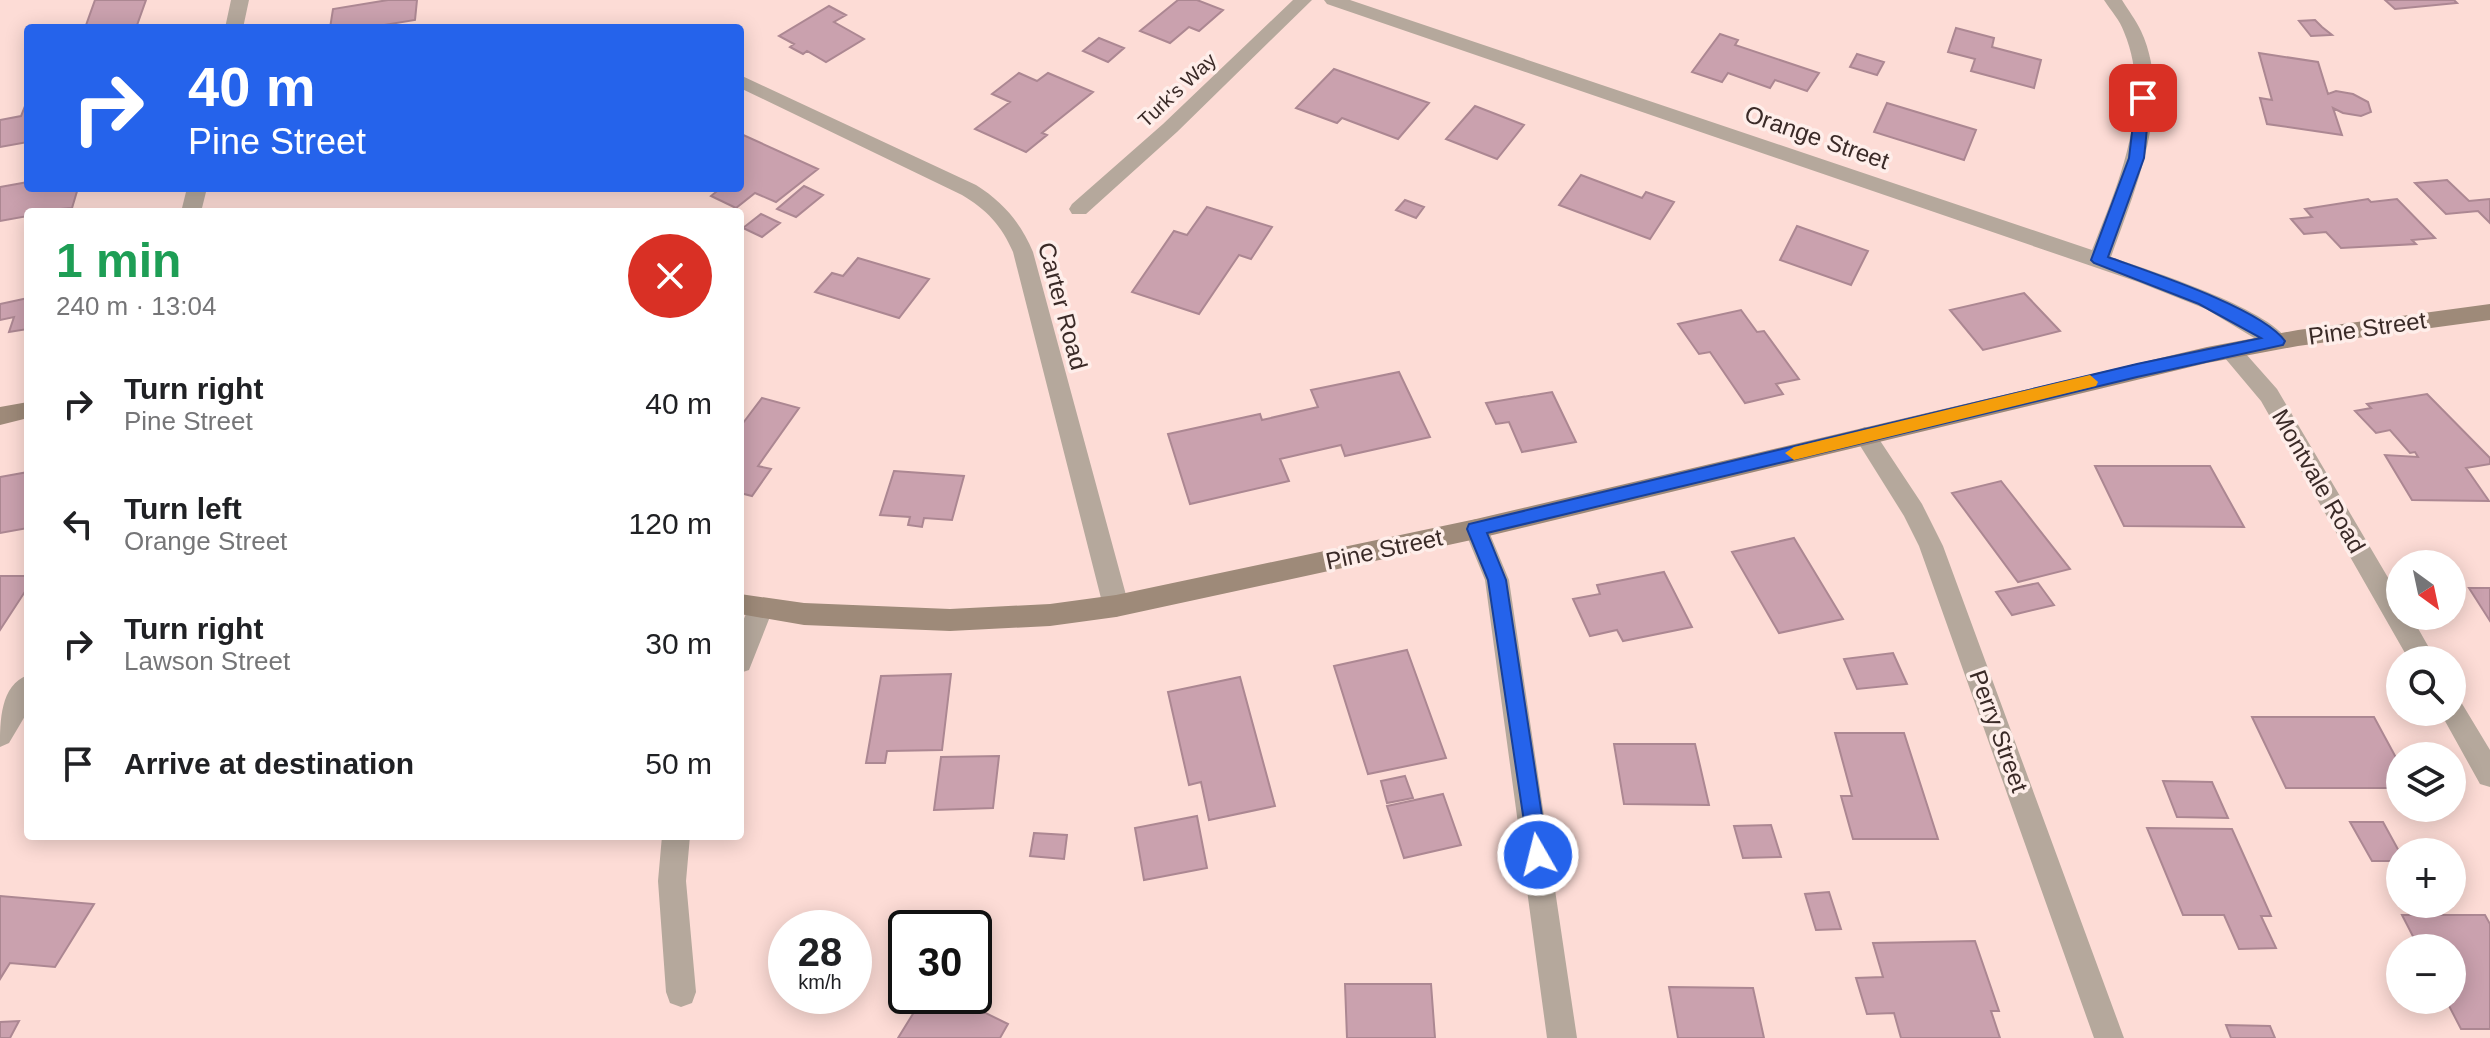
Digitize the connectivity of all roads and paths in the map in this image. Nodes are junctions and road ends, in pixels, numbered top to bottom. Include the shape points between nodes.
1 (240, 0) edge
2 (1303, 0) edge
3 (1333, 0) edge
4 (2113, 0) edge
5 (235, 24) edge
6 (744, 83) edge
7 (1079, 209) dead end
8 (2099, 260) junction
9 (2490, 312) edge
10 (2277, 341) junction
11 (2230, 351) junction
12 (24, 411) edge
13 (0, 416) edge
14 (1865, 436) junction
15 (1476, 529) junction
16 (1116, 606) junction
17 (750, 607) edge
18 (744, 640) edge
19 (2415, 646) edge
20 (24, 693) edge
21 (2461, 726) edge
22 (0, 735) edge
23 (2490, 775) edge
24 (676, 840) edge
25 (681, 992) dead end
26 (1562, 1038) edge
27 (2109, 1038) edge

1 - 5 street
2 - 7 street, Turk's Way
3 - 8 street, Orange Street
4 - 8 street via 2136,39 2143,98 2137,158
6 - 16 street, Carter Road via 969,190 995,208 1013,230
8 - 10 street, Orange Street via 2204,300
9 - 10 street, Pine Street
10 - 11 street, Pine Street
11 - 14 street, Pine Street
11 - 19 street, Montvale Road via 2274,404
12 - 13 street
14 - 15 street, Pine Street
14 - 27 street, Perry Street via 1935,554
15 - 16 street, Pine Street
15 - 26 street via 1497,580
16 - 17 street, Pine Street via 950,620 849,618
17 - 18 street
20 - 22 street
21 - 23 street
24 - 25 street via 672,881

